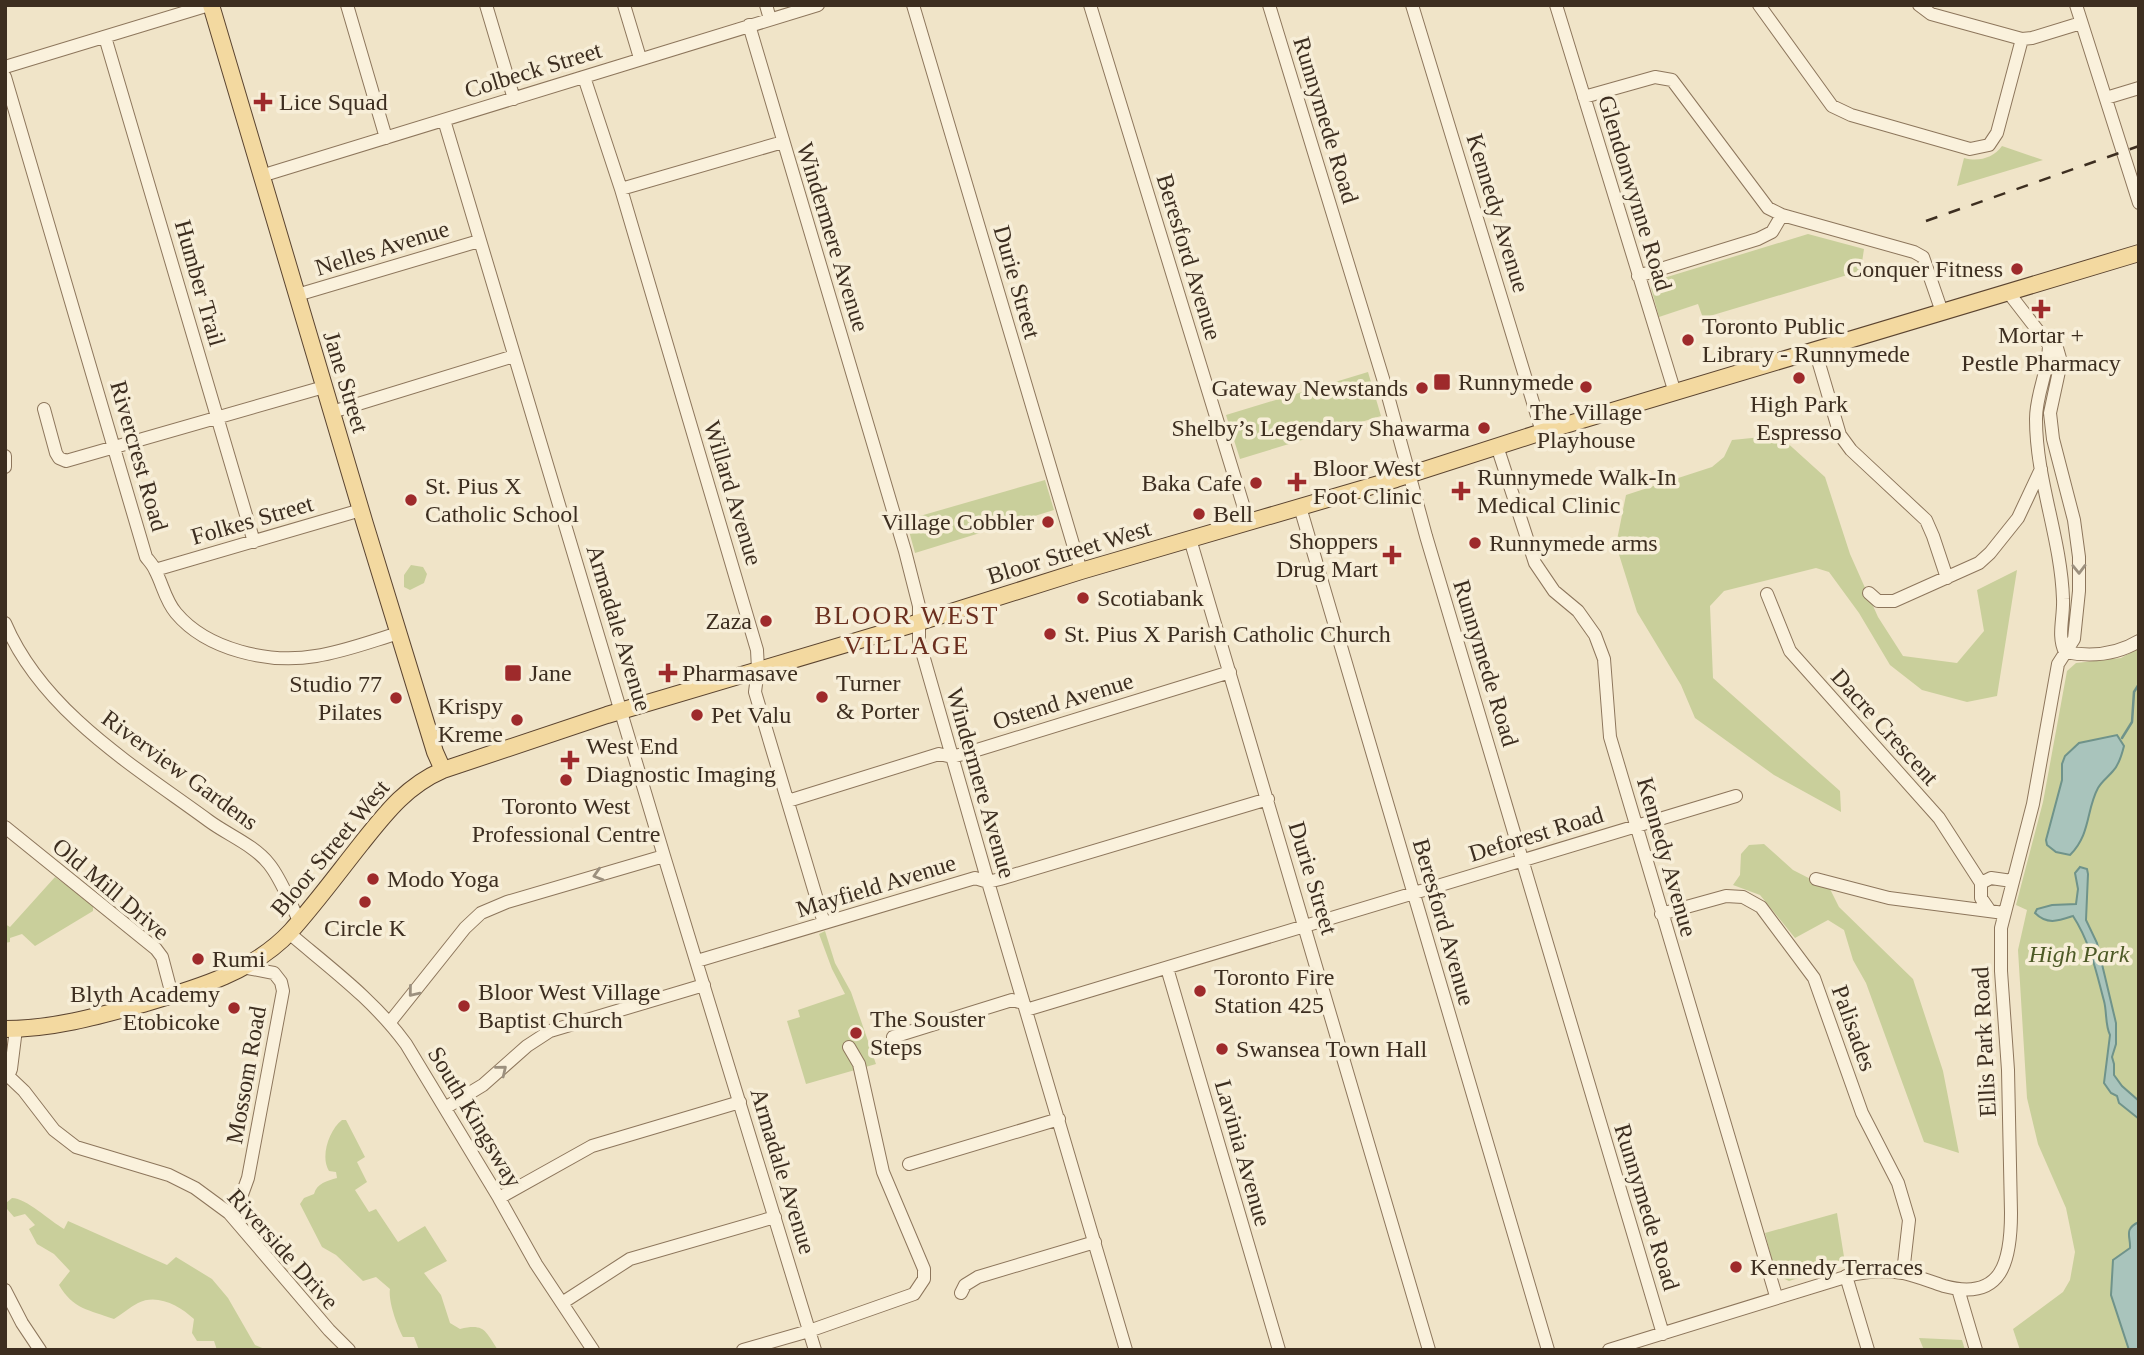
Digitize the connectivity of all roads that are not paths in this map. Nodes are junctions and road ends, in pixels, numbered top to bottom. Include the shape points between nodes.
1 (210, 5) edge
2 (346, 5) edge
3 (486, 5) edge
4 (624, 5) edge
5 (766, 5) edge
6 (818, 5) edge
7 (913, 5) edge
8 (1090, 5) edge
9 (1269, 5) edge
10 (1412, 5) edge
11 (1556, 5) edge
12 (1759, 5) edge
13 (1919, 5) edge
14 (2076, 5) edge
15 (770, 19) junction
16 (2081, 23) junction
17 (749, 25) junction
18 (105, 37) junction
19 (2022, 39) junction
20 (640, 58) junction
21 (5, 67) edge
22 (5, 77) edge
23 (584, 77) junction
24 (2139, 88) edge
25 (1584, 97) junction
26 (2106, 98) junction
27 (514, 99) junction
28 (444, 120) junction
29 (386, 138) junction
30 (783, 142) junction
31 (261, 176) junction
32 (621, 189) junction
33 (2139, 203) edge
34 (1782, 215) junction
35 (479, 241) junction
36 (2139, 253) edge
37 (1638, 276) junction
38 (2008, 292) junction
39 (297, 295) junction
40 (1942, 312) junction
41 (2049, 345) junction
42 (1815, 350) junction
43 (514, 356) junction
44 (324, 387) junction
45 (1675, 393) junction
46 (44, 410) dead end
47 (332, 412) junction
48 (218, 419) junction
49 (1542, 432) junction
50 (1497, 446) junction
51 (115, 449) junction
52 (5, 456) edge
53 (5, 467) edge
54 (2041, 469) junction
55 (1410, 473) junction
56 (1300, 507) junction
57 (361, 510) junction
58 (1248, 521) junction
59 (1190, 539) junction
60 (254, 542) junction
61 (155, 570) junction
62 (1081, 571) junction
63 (1947, 578) junction
64 (1869, 593) dead end
65 (1767, 594) dead end
66 (919, 622) junction
67 (5, 623) edge
68 (399, 633) junction
69 (2139, 641) edge
70 (2065, 652) junction
71 (758, 669) junction
72 (1230, 672) junction
73 (622, 710) junction
74 (951, 757) junction
75 (443, 770) junction
76 (1736, 796) dead end
77 (1268, 799) junction
78 (788, 800) junction
79 (1635, 826) junction
80 (5, 827) edge
81 (664, 856) junction
82 (1523, 860) junction
83 (1816, 879) dead end
84 (2012, 881) junction
85 (988, 882) junction
86 (1981, 883) junction
87 (1414, 894) junction
88 (1990, 911) junction
89 (2004, 913) junction
90 (1661, 914) junction
91 (824, 923) junction
92 (294, 927) junction
93 (1306, 927) junction
94 (698, 961) junction
95 (242, 967) junction
96 (1167, 968) junction
97 (704, 985) junction
98 (172, 995) junction
99 (1025, 1006) junction
100 (390, 1022) junction
101 (10, 1029) edge
102 (892, 1037) dead end
103 (849, 1047) dead end
104 (6, 1076) edge
105 (740, 1102) junction
106 (445, 1108) junction
107 (1059, 1119) junction
108 (909, 1164) dead end
109 (499, 1198) junction
110 (229, 1213) junction
111 (775, 1217) junction
112 (1095, 1242) junction
113 (1903, 1273) junction
114 (1846, 1276) junction
115 (1958, 1289) junction
116 (5, 1290) edge
117 (961, 1293) dead end
118 (1776, 1296) junction
119 (562, 1303) junction
120 (808, 1331) junction
121 (1663, 1334) junction
122 (40, 1350) edge
123 (349, 1350) edge
124 (593, 1350) edge
125 (743, 1350) edge
126 (815, 1350) edge
127 (1126, 1350) edge
128 (1279, 1350) edge
129 (1429, 1350) edge
130 (1548, 1350) edge
131 (1609, 1350) edge
132 (1868, 1350) edge
133 (1976, 1350) edge

1 - 18 street
1 - 31 main road, Jane Street
2 - 29 street
3 - 27 street
4 - 20 street
5 - 15 street
6 - 15 street, Colbeck Street
7 - 62 street, Durie Street
8 - 58 street, Beresford Avenue
9 - 55 street, Runnymede Road
10 - 49 street, Kennedy Avenue
11 - 25 street, Glendonwynne Road
12 - 19 street via 1832,106 1970,149 1989,145 1997,134
13 - 19 street via 1931,15
14 - 16 street
15 - 17 street, Colbeck Street
16 - 19 street
16 - 26 street
17 - 20 street, Colbeck Street
17 - 30 street, Windermere Avenue
18 - 21 street
18 - 48 street, Humber Trail
20 - 23 street, Colbeck Street
22 - 51 street, Rivercrest Road
23 - 27 street, Colbeck Street
23 - 32 street, Willard Avenue
24 - 26 street
25 - 34 street via 1656,77 1672,80 1758,197
25 - 37 street, Glendonwynne Road
26 - 33 street
27 - 28 street, Colbeck Street
28 - 29 street, Colbeck Street
28 - 35 street, Armadale Avenue
29 - 31 street, Colbeck Street
30 - 32 street
30 - 66 street, Windermere Avenue via 905,551
31 - 39 main road, Jane Street
32 - 71 street, Willard Avenue via 757,650
34 - 37 street via 1772,232 1758,239
34 - 40 street via 1923,257
35 - 39 street, Nelles Avenue
35 - 43 street, Armadale Avenue
36 - 38 main road, Bloor Street West
37 - 45 street, Glendonwynne Road
38 - 40 main road, Bloor Street West
38 - 41 street, Ellis Park Road
39 - 44 main road, Jane Street
40 - 42 main road, Bloor Street West
41 - 54 street, Ellis Park Road via 2036,418
41 -> 70 street, Ellis Park Road via 2057,348 2062,362 2050,413 2077,541 2079,591 2074,639
42 - 45 main road, Bloor Street West
42 - 63 street via 1840,435 1926,520
43 - 47 street
43 - 73 street, Armadale Avenue
44 - 47 main road, Jane Street
44 - 48 street
45 - 49 main road, Bloor Street West
46 - 51 street via 56,453 63,461
47 - 57 main road, Jane Street
48 - 51 street
48 - 60 street, Humber Trail
49 - 50 main road, Bloor Street West
50 - 55 main road, Bloor Street West
50 - 79 street, Kennedy Avenue via 1535,563 1554,591 1588,623 1604,659 1609,737
51 - 61 street, Rivercrest Road via 146,557
52 - 53 street
54 - 63 street via 2005,536 1979,562
54 - 70 street, Ellis Park Road via 2059,557
55 - 56 main road, Bloor Street West
55 - 82 street, Runnymede Road
56 - 58 main road, Bloor Street West
56 - 87 street, Beresford Avenue
57 - 60 street, Folkes Street
57 - 68 main road, Jane Street
58 - 59 main road, Bloor Street West
59 - 62 main road, Bloor Street West
59 - 72 street, Durie Street
60 - 61 street, Folkes Street
61 - 68 street, Rivercrest Road via 167,600 186,624 204,637 241,651 304,658
62 - 66 main road, Bloor Street West
63 - 64 street via 1888,602
65 - 86 street, Dacre Crescent via 1790,651 1939,818
66 - 71 main road, Bloor Street West
66 - 74 street, Windermere Avenue via 919,641
67 - 92 street, Riverview Gardens via 24,658 87,729 171,796 268,863
68 - 75 main road, Jane Street
69 - 70 street via 2118,652
70 - 84 street, Ellis Park Road via 2057,664 2033,804
71 - 73 main road, Bloor Street West
71 - 78 street, Willard Avenue via 755,692
72 - 74 street, Ostend Avenue
72 - 77 street, Durie Street
73 - 75 main road, Bloor Street West
73 - 81 street, Armadale Avenue
74 - 78 street, Ostend Avenue via 939,754
74 - 85 street, Windermere Avenue
75 - 92 main road, Bloor Street West via 419,782 392,806
76 - 79 street, Deforest Road
77 - 85 street, Mayfield Avenue
77 - 93 street, Durie Street
78 - 91 street, Willard Avenue
79 - 82 street, Deforest Road
79 - 90 street, Kennedy Avenue
80 - 98 street, Old Mill Drive via 156,949
81 - 94 street, Armadale Avenue
81 -> 100 street via 481,913
82 - 87 street, Deforest Road
82 - 121 street, Runnymede Road
83 - 88 street via 1889,898
84 - 86 street via 1991,878
84 - 89 street, Ellis Park Road
85 - 91 street, Mayfield Avenue via 975,878
85 - 99 street, Windermere Avenue
86 - 88 street, Dacre Crescent via 1981,898
87 - 93 street, Deforest Road
87 - 130 street, Beresford Avenue
88 - 89 street
89 - 115 street, Ellis Park Road via 2001,971 2011,1237 2008,1260 1997,1279 1984,1286
90 - 113 street, Palisades via 1726,896 1743,897 1760,908 1814,978 1862,1113 1898,1183 1909,1220
90 - 118 street, Kennedy Avenue
91 - 94 street, Mayfield Avenue
92 - 95 main road, Bloor Street West
92 - 100 street, South Kingsway
93 - 96 street, Deforest Road
93 - 129 street, Durie Street
94 - 97 street, Armadale Avenue
95 - 98 main road, Bloor Street West
95 - 110 street, Mossom Road via 274,973 283,991 248,1178
96 - 99 street, Deforest Road
96 - 128 street, Lavinia Avenue
97 - 105 street, Armadale Avenue
106 -> 97 street via 550,1031
98 - 101 main road, Bloor Street West via 93,1018
99 - 102 street, Deforest Road via 1012,1000
99 - 107 street, Windermere Avenue
100 - 106 street, South Kingsway
101 - 104 street, Riverside Drive via 11,1069
103 - 120 street via 859,1064 883,1172 922,1261 924,1279 914,1294
104 - 110 street, Riverside Drive via 54,1130 76,1147 169,1175
105 - 109 street via 592,1146
105 - 111 street, Armadale Avenue
106 - 109 street, South Kingsway
107 - 108 street
107 - 112 street, Windermere Avenue
109 - 119 street, South Kingsway
110 - 123 street, Riverside Drive
111 - 119 street via 630,1259
111 - 120 street, Armadale Avenue
112 - 117 street via 978,1277 965,1284
112 - 127 street, Windermere Avenue
113 - 114 street, Ellis Park Road via 1873,1271
113 - 115 street, Ellis Park Road
114 - 118 street, Ellis Park Road
114 - 132 street
115 - 133 street
116 - 122 street
118 - 121 street, Ellis Park Road
119 - 124 street, South Kingsway
120 - 125 street
120 - 126 street, Armadale Avenue
121 - 131 street, Ellis Park Road

